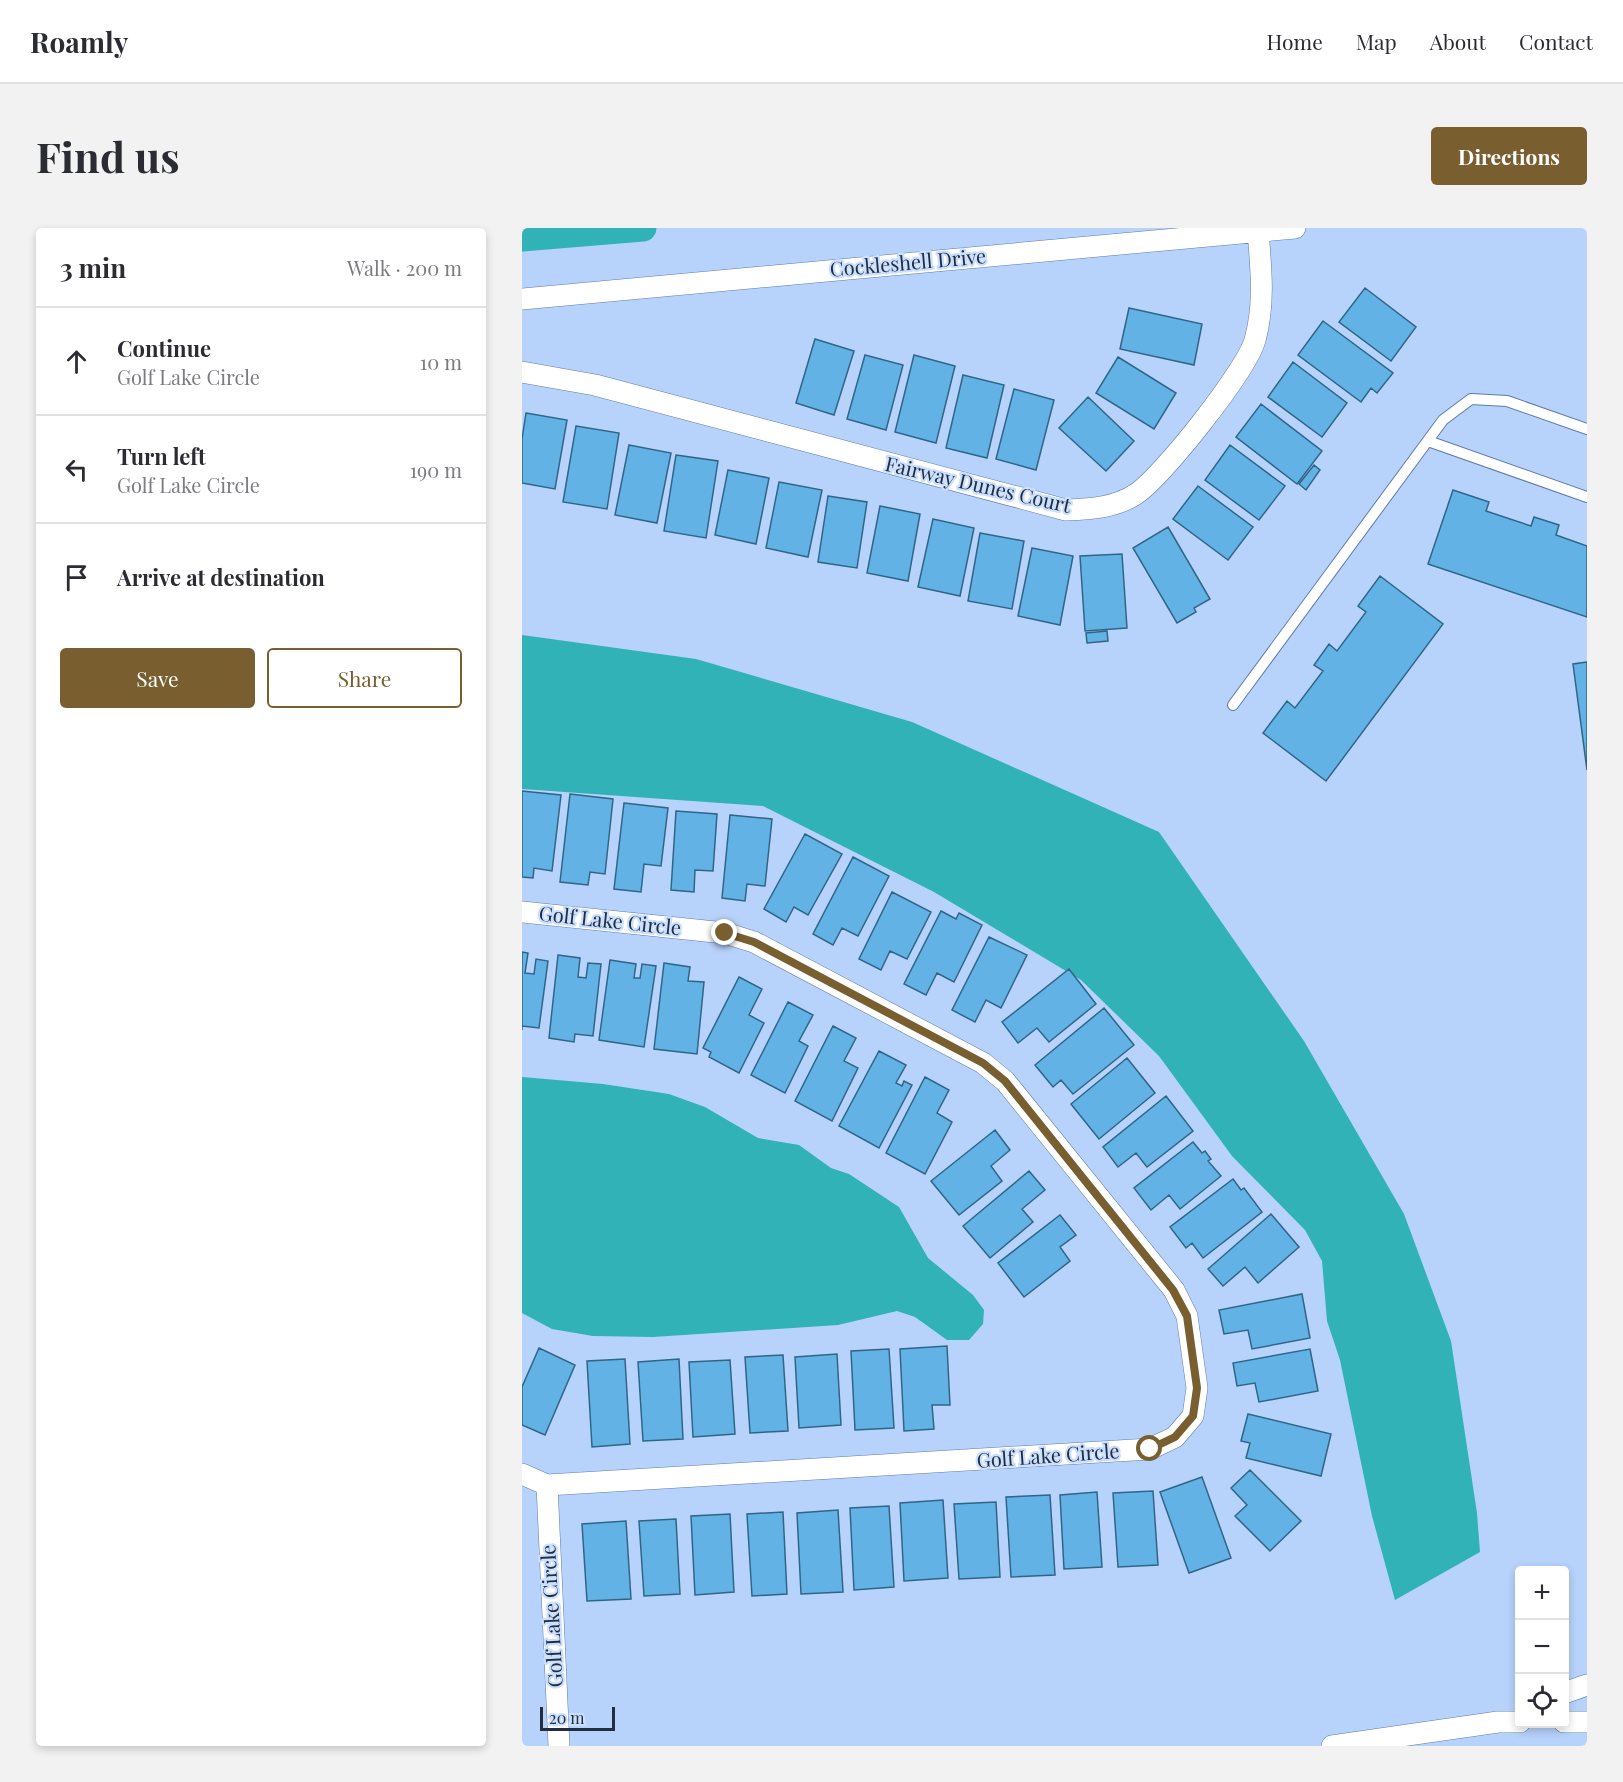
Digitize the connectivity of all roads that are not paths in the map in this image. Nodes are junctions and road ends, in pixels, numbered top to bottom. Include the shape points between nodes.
1 (1295, 228) edge
2 (1258, 231) junction
3 (522, 299) edge
4 (522, 372) edge
5 (1587, 429) edge
6 (1428, 441) junction
7 (1587, 497) edge
8 (1233, 705) dead end
9 (522, 912) edge
10 (522, 1474) edge
11 (547, 1485) junction
12 (1587, 1685) edge
13 (1569, 1691) edge
14 (1515, 1714) edge
15 (1498, 1722) junction
16 (1515, 1722) edge
17 (1569, 1722) edge
18 (1587, 1722) edge
19 (559, 1746) edge
20 (1332, 1746) edge

1 - 2 street, Cockleshell Drive
2 - 3 street, Cockleshell Drive
2 - 4 street, Fairway Dunes Court via 1261,317 1254,344 1162,472 1135,495 1102,508 1066,510 595,385
5 - 6 lane via 1507,401 1471,399 1443,420
6 - 7 lane
6 - 8 lane
9 - 11 street, Golf Lake Circle via 725,933 754,942 983,1063 1005,1081 1173,1290 1187,1316 1197,1388 1193,1416 1175,1437 1150,1449
10 - 11 street, Golf Lake Circle
11 - 19 street, Golf Lake Circle
12 - 13 street
14 - 15 street
15 - 16 street
15 - 20 street
17 - 18 street

